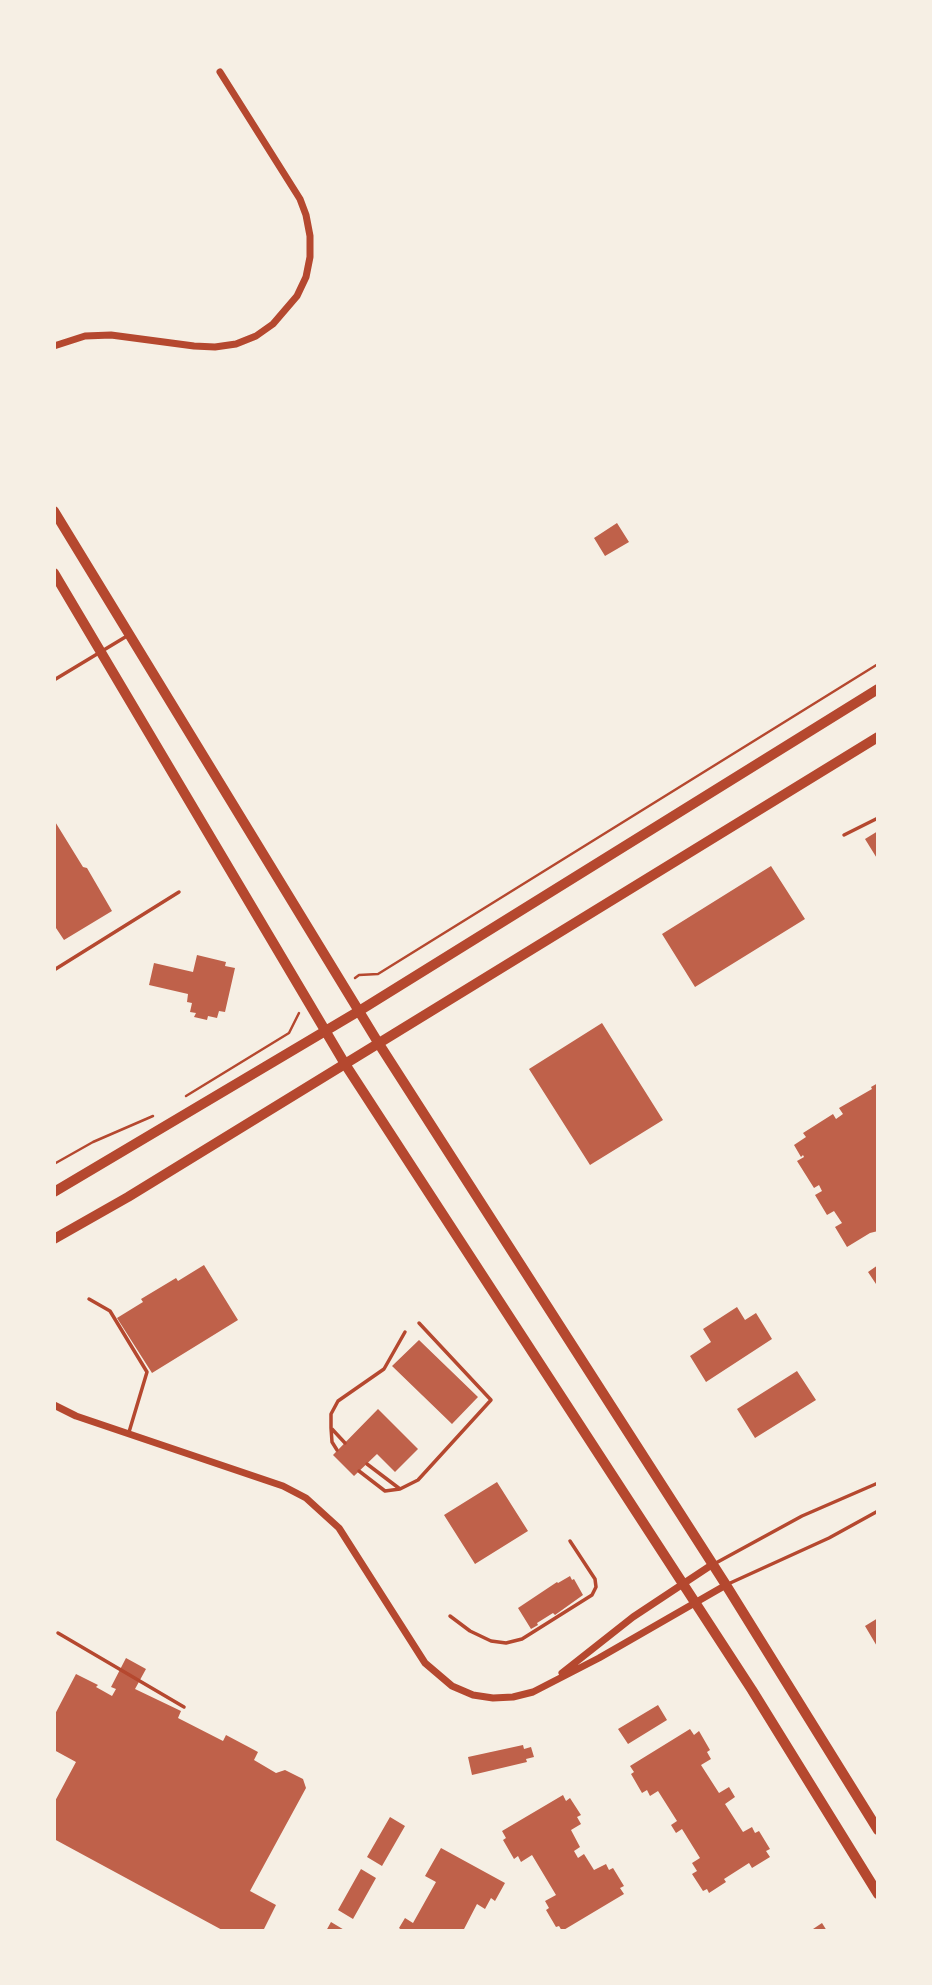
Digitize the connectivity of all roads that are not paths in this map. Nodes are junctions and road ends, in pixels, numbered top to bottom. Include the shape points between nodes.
1 (220, 72) dead end
2 (54, 346) edge
3 (54, 511) edge
4 (54, 573) edge
5 (129, 635) junction
6 (101, 651) junction
7 (54, 680) edge
8 (878, 689) edge
9 (878, 737) edge
10 (878, 818) edge
11 (844, 835) dead end
12 (179, 892) dead end
13 (54, 970) edge
14 (359, 1011) junction
15 (326, 1031) junction
16 (379, 1044) junction
17 (345, 1064) junction
18 (54, 1192) edge
19 (54, 1239) edge
20 (89, 1299) dead end
21 (419, 1323) dead end
22 (405, 1332) dead end
23 (54, 1405) edge
24 (331, 1428) junction
25 (128, 1434) junction
26 (345, 1443) dead end
27 (337, 1450) dead end
28 (367, 1464) dead end
29 (359, 1471) dead end
30 (878, 1483) edge
31 (400, 1489) junction
32 (878, 1511) edge
33 (570, 1541) dead end
34 (713, 1564) junction
35 (683, 1583) junction
36 (726, 1585) junction
37 (695, 1602) junction
38 (450, 1616) dead end
39 (58, 1633) dead end
40 (553, 1680) junction
41 (184, 1707) dead end
42 (878, 1830) edge
43 (878, 1894) edge

1 - 2 street via 306,215 310,257 297,296 273,324 236,344 194,346 111,335 85,336
3 - 5 main road
4 - 6 main road
5 - 6 lane
5 - 14 main road
6 - 7 lane
6 - 15 main road
8 - 14 main road
9 - 16 main road
10 - 11 lane
12 - 13 lane
14 - 15 main road
14 - 16 main road
15 - 17 main road
15 - 18 main road
16 - 17 main road
16 - 34 main road
17 - 19 main road
17 - 35 main road
20 - 25 lane via 110,1311 147,1372
21 - 31 lane via 491,1399 418,1480
22 - 24 lane via 384,1369 338,1401 331,1414
23 - 25 street
24 - 26 lane
24 - 27 lane
25 - 40 street via 284,1486 306,1498 339,1528 425,1663 452,1686 473,1695 513,1697
28 - 31 lane
29 - 31 lane via 385,1491
30 - 34 lane via 802,1516
32 - 36 lane
33 - 38 lane via 596,1587 592,1595 522,1639 491,1641
34 - 35 street
34 - 36 main road
35 - 37 main road
35 - 40 street
36 - 37 street
36 - 42 main road
37 - 40 street
37 - 43 main road
39 - 41 lane

